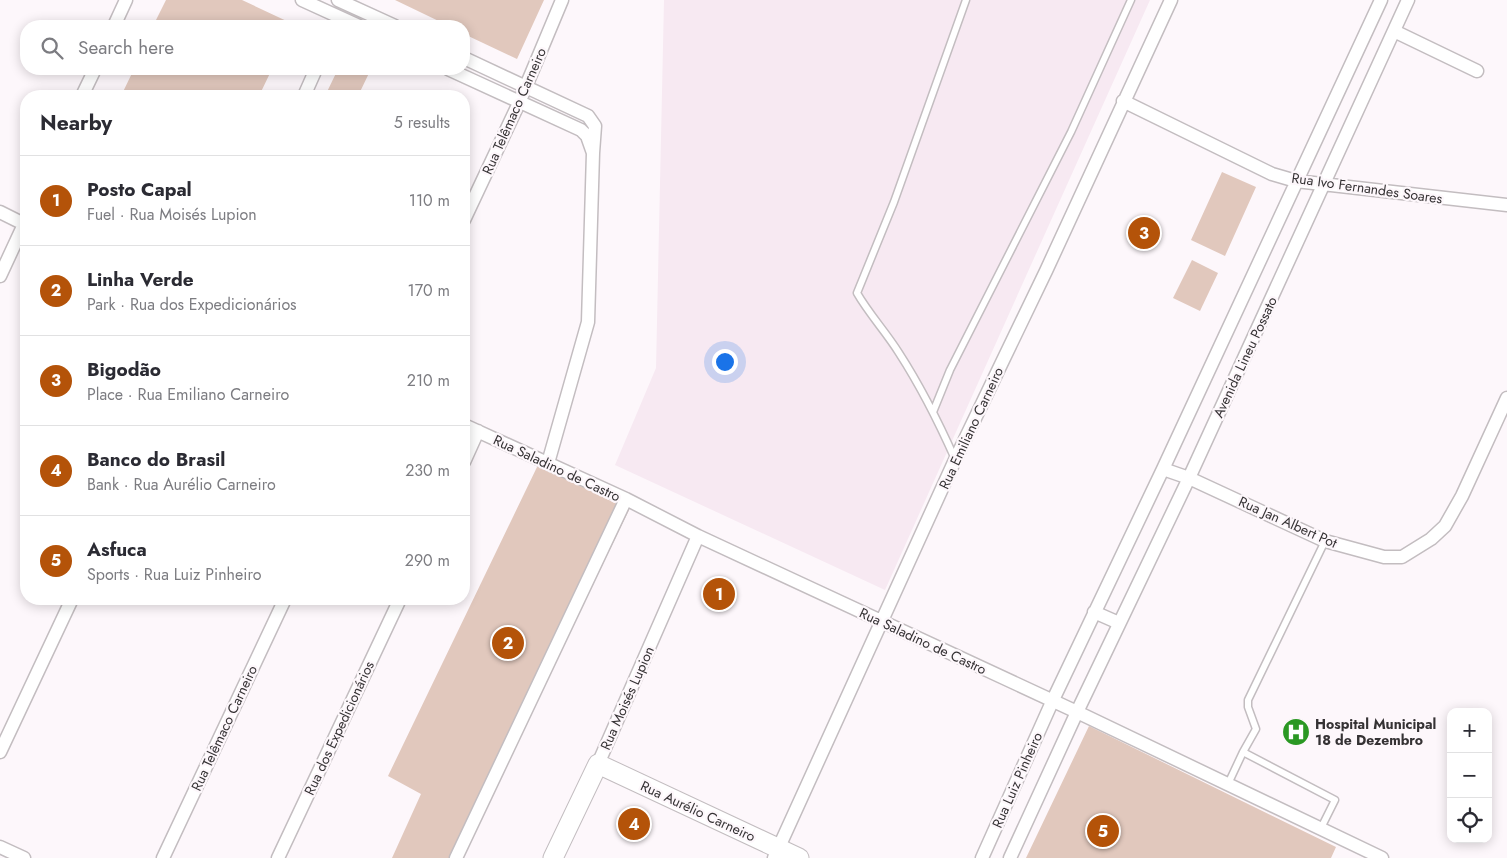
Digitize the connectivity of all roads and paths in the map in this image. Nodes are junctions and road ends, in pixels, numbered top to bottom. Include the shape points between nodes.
1 (126, 0) edge
2 (302, 0) edge
3 (562, 0) edge
4 (966, 0) edge
5 (1131, 0) edge
6 (1171, 0) edge
7 (1381, 0) edge
8 (1408, 0) edge
9 (342, 2) edge
10 (117, 20) edge
11 (334, 20) edge
12 (338, 20) edge
13 (382, 20) edge
14 (1394, 31) junction
15 (470, 61) edge
16 (1477, 71) dead end
17 (92, 75) edge
18 (313, 75) edge
19 (461, 75) edge
20 (526, 86) junction
21 (85, 90) edge
22 (307, 90) edge
23 (1124, 101) junction
24 (519, 103) junction
25 (593, 153) junction
26 (1296, 181) junction
27 (1325, 184) junction
28 (1507, 205) edge
29 (470, 207) edge
30 (0, 212) edge
31 (20, 220) edge
32 (20, 235) edge
33 (0, 276) edge
34 (1507, 398) edge
35 (933, 412) junction
36 (470, 428) edge
37 (478, 431) junction
38 (470, 449) edge
39 (955, 460) junction
40 (548, 463) junction
41 (1163, 469) junction
42 (1189, 478) junction
43 (626, 499) junction
44 (698, 536) junction
45 (1325, 540) junction
46 (69, 605) edge
47 (282, 605) edge
48 (397, 605) edge
49 (1094, 612) junction
50 (882, 621) junction
51 (1119, 623) junction
52 (1052, 702) junction
53 (1077, 712) junction
54 (0, 752) edge
55 (1243, 752) junction
56 (598, 764) junction
57 (1227, 786) junction
58 (1320, 830) junction
59 (0, 847) edge
60 (776, 853) edge
61 (24, 858) edge
62 (163, 858) edge
63 (278, 858) edge
64 (456, 858) edge
65 (553, 858) edge
66 (799, 858) edge
67 (982, 858) edge
68 (1010, 858) edge
69 (1382, 858) edge

1 - 10 street
2 - 11 street
3 - 20 street, Rua Telêmaco Carneiro
4 - 35 lane via 894,202 857,293 899,353
5 - 35 lane via 1071,132 950,370
6 - 23 street, Rua Emiliano Carneiro
7 - 26 street, Avenida Lineu Possato
8 - 14 street, Avenida Lineu Possato
9 - 12 street
9 - 13 street
14 - 16 street
14 - 27 street, Avenida Lineu Possato
15 - 20 street
17 - 21 street
18 - 22 street
19 - 24 street
20 - 24 street, Rua Telêmaco Carneiro
20 - 25 street via 588,116 595,126
23 - 26 street, Rua Ivo Fernandes Soares via 1272,174
23 - 39 street, Rua Emiliano Carneiro
24 - 25 street via 581,130 587,136
24 - 29 street, Rua Telêmaco Carneiro
25 - 40 street via 588,322
26 - 27 street, Rua Ivo Fernandes Soares
26 - 41 street, Avenida Lineu Possato
27 - 28 street, Rua Ivo Fernandes Soares
27 - 42 street, Avenida Lineu Possato
30 - 31 street
32 - 33 street
34 - 45 street, Rua Jan Albert Pot via 1462,496 1445,526 1431,539 1402,557 1384,558
35 - 39 lane
36 - 37 street, Rua Saladino de Castro
37 - 38 street
37 - 40 street, Rua Saladino de Castro
39 - 50 street, Rua Emiliano Carneiro
40 - 43 street, Rua Saladino de Castro
41 - 42 street, Rua Jan Albert Pot
41 - 49 street, Avenida Lineu Possato
42 - 45 street, Rua Jan Albert Pot
42 - 51 street, Avenida Lineu Possato
43 - 44 street, Rua Saladino de Castro
43 - 64 street
44 - 50 street, Rua Saladino de Castro
44 - 56 street, Rua Moisés Lupion
45 - 55 lane via 1248,700 1256,728
46 - 54 street
47 - 62 street, Rua Telêmaco Carneiro
48 - 63 street, Rua dos Expedicionários
49 - 51 street
49 - 52 street, Avenida Lineu Possato
50 - 52 street, Rua Saladino de Castro
50 - 60 street, Rua Emiliano Carneiro
51 - 53 street, Avenida Lineu Possato
52 - 53 street, Rua Saladino de Castro
52 - 67 street, Rua Luiz Pinheiro
53 - 57 street, Rua Saladino de Castro
53 - 68 street, Rua Luiz Pinheiro
55 - 57 lane
55 - 58 lane via 1335,800
56 - 60 main road, Rua Aurélio Carneiro
56 - 65 main road, Rua Moisés Lupion
57 - 58 street, Rua Saladino de Castro
58 - 69 street, Rua Saladino de Castro
59 - 61 street
60 - 66 main road, Rua Aurélio Carneiro

